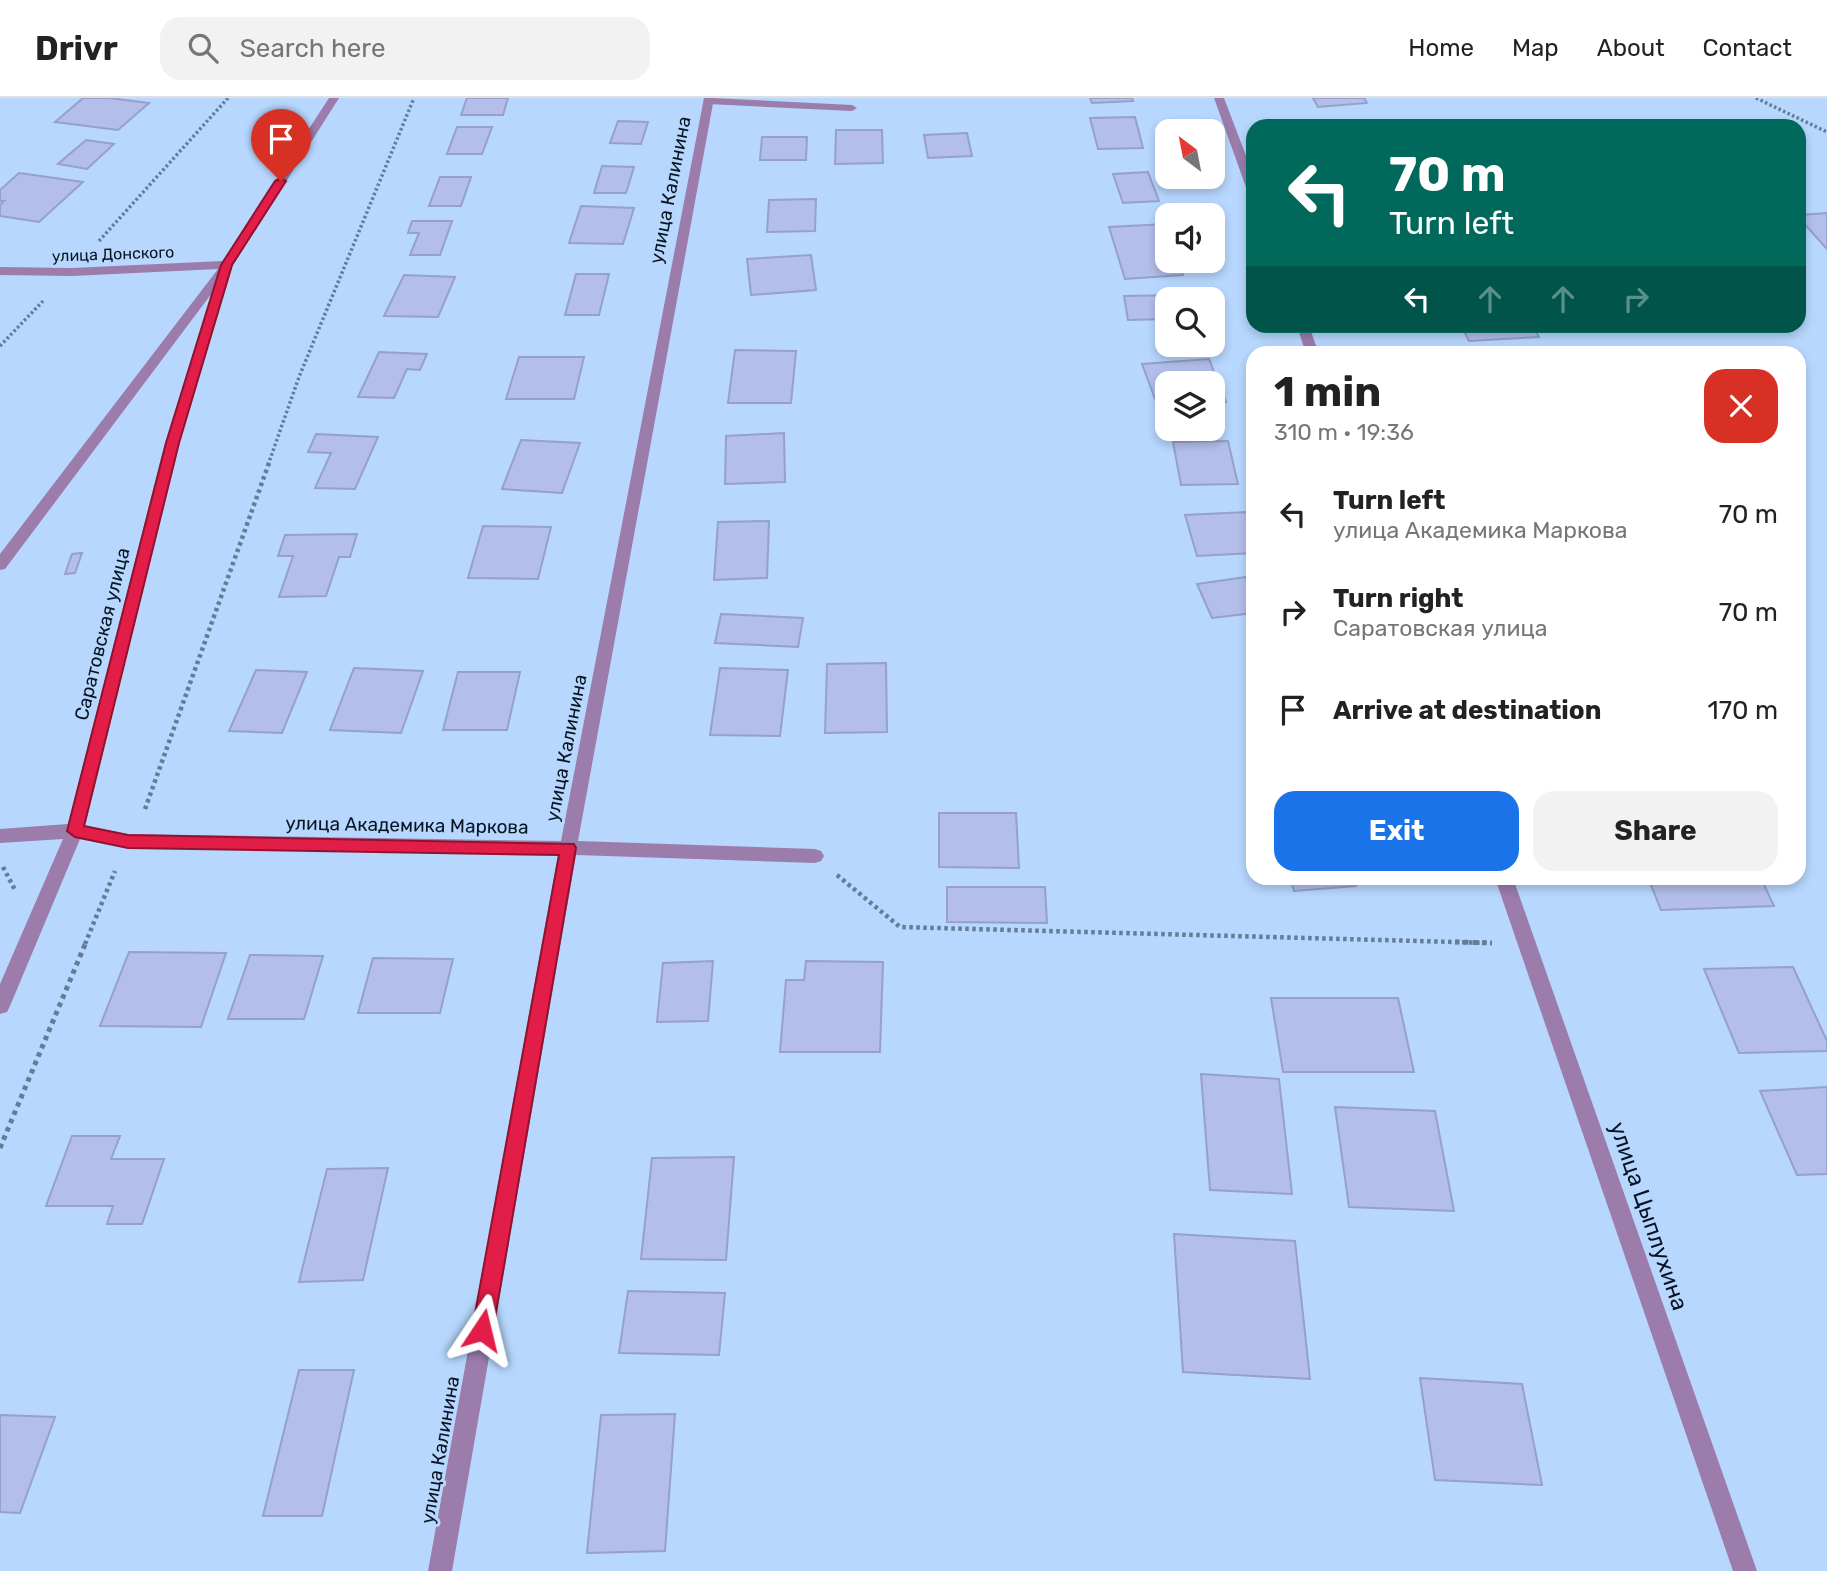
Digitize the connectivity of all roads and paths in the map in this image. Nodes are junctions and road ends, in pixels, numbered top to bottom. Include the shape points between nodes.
1 (228, 98) edge
2 (334, 98) edge
3 (414, 98) edge
4 (1219, 98) edge
5 (1756, 98) edge
6 (708, 99) edge
7 (852, 108) dead end
8 (1800, 119) edge
9 (1806, 122) edge
10 (1827, 132) edge
11 (1246, 171) edge
12 (227, 265) junction
13 (0, 271) edge
14 (72, 272) junction
15 (0, 346) edge
16 (0, 565) edge
17 (75, 831) junction
18 (0, 836) edge
19 (128, 841) junction
20 (568, 848) junction
21 (815, 856) joint
22 (0, 860) edge
23 (1506, 885) edge
24 (15, 891) dead end
25 (1527, 944) junction
26 (0, 1006) edge
27 (0, 1148) edge
28 (440, 1571) edge
29 (1745, 1571) edge

1 - 14 path
2 - 12 street, Саратовская улица
3 - 19 path via 299,377 152,795
4 - 11 street
5 - 8 path
6 - 7 street
6 - 20 street, улица Калинина
9 - 10 path
12 - 14 street, улица Донского
12 - 16 street, Саратовская улица
12 - 17 street, Саратовская улица via 172,443
13 - 14 street, улица Донского
14 - 15 path
17 - 18 street, улица Академика Маркова
17 - 19 street, улица Академика Маркова
17 - 26 street, Саратовская улица
19 - 20 street, улица Академика Маркова
19 - 27 path
20 - 21 street, улица Академика Маркова
20 - 28 street, улица Калинина
21 - 25 path via 900,927
22 - 24 path
23 - 25 street, улица Цыплухина
25 - 29 street, улица Цыплухина

